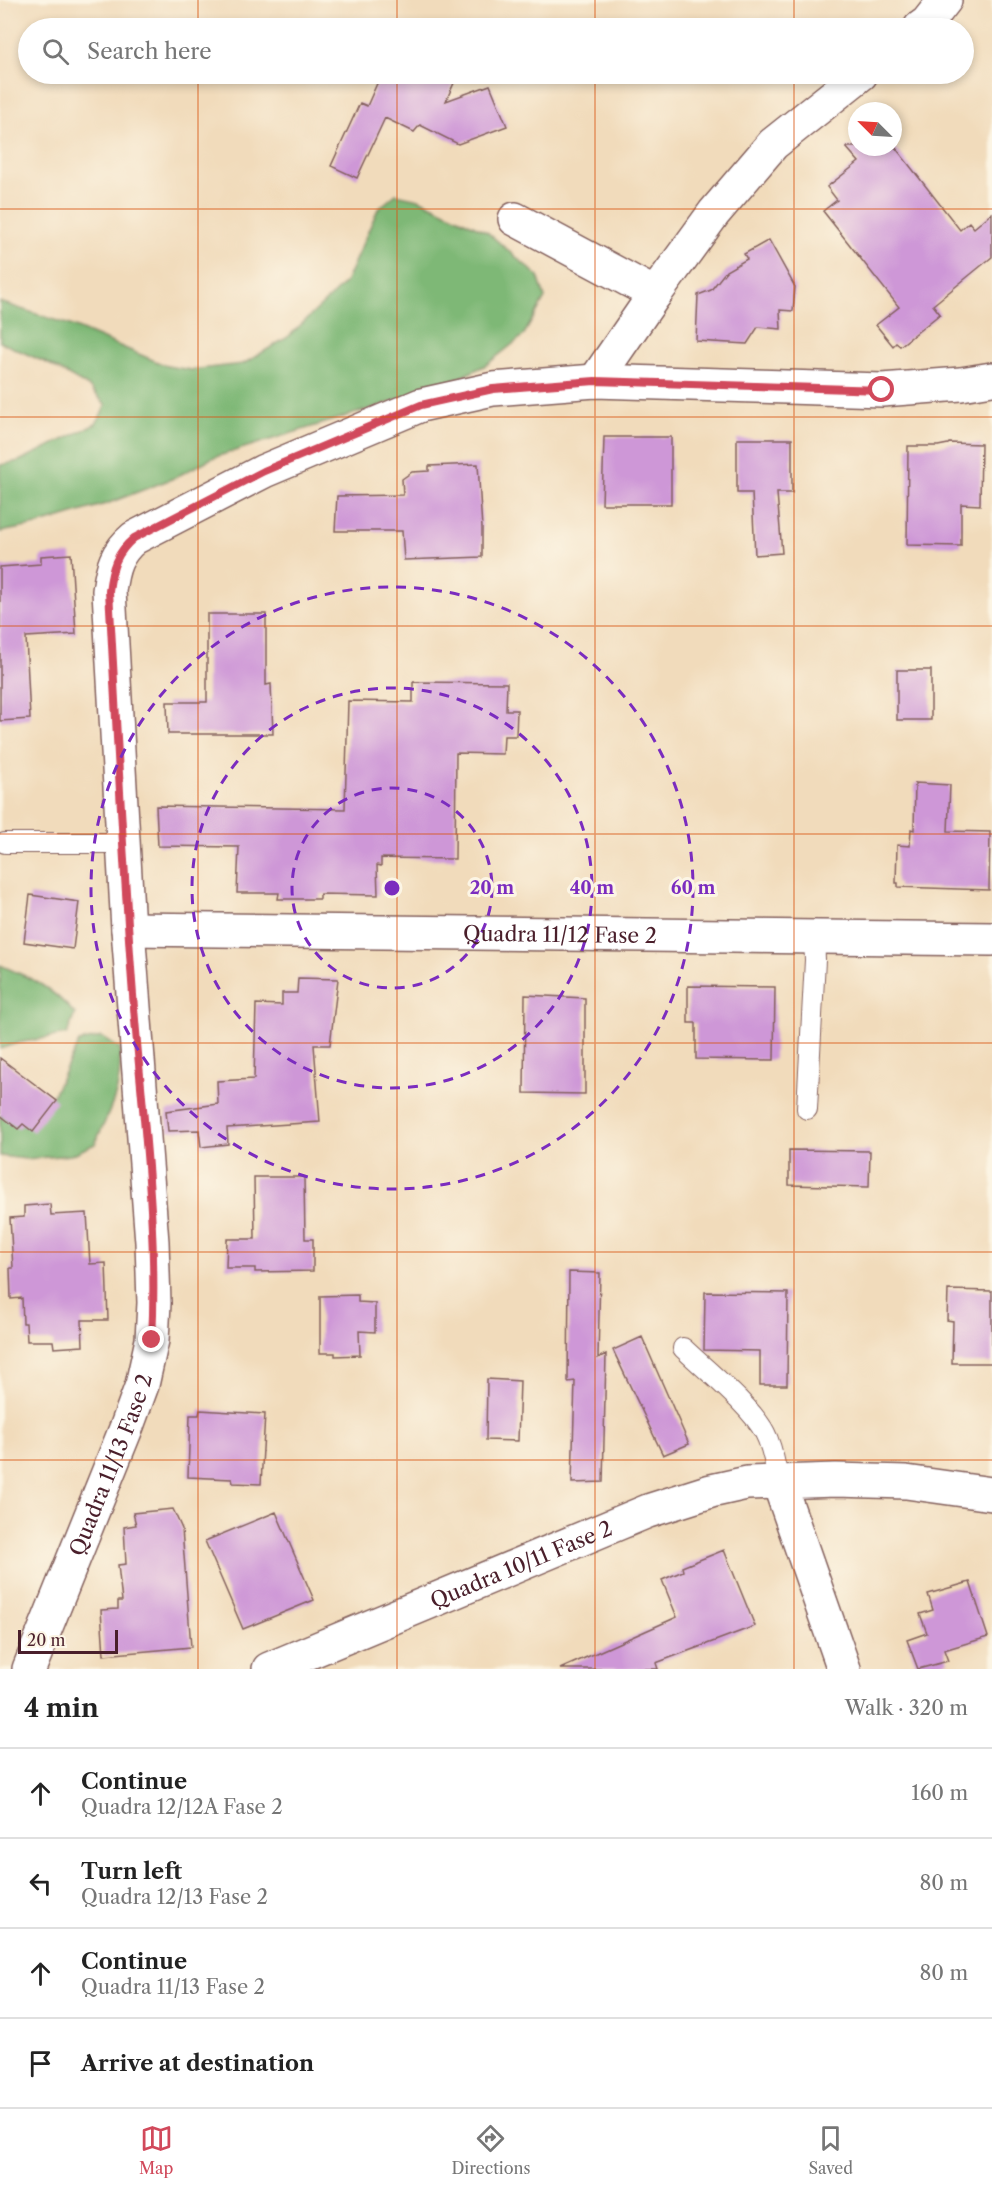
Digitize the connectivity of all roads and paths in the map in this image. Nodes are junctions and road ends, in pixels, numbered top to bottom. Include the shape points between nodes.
1 (945, 0) edge
2 (931, 18) edge
3 (848, 84) edge
4 (515, 219) dead end
5 (655, 294) junction
6 (992, 380) edge
7 (595, 381) junction
8 (5, 843) dead end
9 (124, 843) junction
10 (128, 929) junction
11 (814, 936) junction
12 (992, 939) edge
13 (807, 1109) dead end
14 (683, 1348) dead end
15 (779, 1483) junction
16 (992, 1494) edge
17 (29, 1669) edge
18 (269, 1669) edge
19 (844, 1669) edge

1 - 2 street
3 - 5 street via 773,144 714,213
4 - 5 street
5 - 7 street
6 - 7 street via 882,390
7 - 9 street, Quadra 11/13 Fase 2 via 493,389 421,405 264,471 125,545 115,560 109,591
8 - 9 lane
9 - 10 street, Quadra 11/13 Fase 2
10 - 11 street, Quadra 11/12 Fase 2
10 - 17 street, Quadra 11/13 Fase 2 via 152,1242 152,1340 127,1426
11 - 12 street, Quadra 11/12 Fase 2
11 - 13 lane
14 - 15 lane via 750,1412 765,1432
15 - 16 street, Quadra 10/11 Fase 2 via 906,1482
15 - 18 street, Quadra 10/11 Fase 2 via 747,1483 648,1511
15 - 19 street

